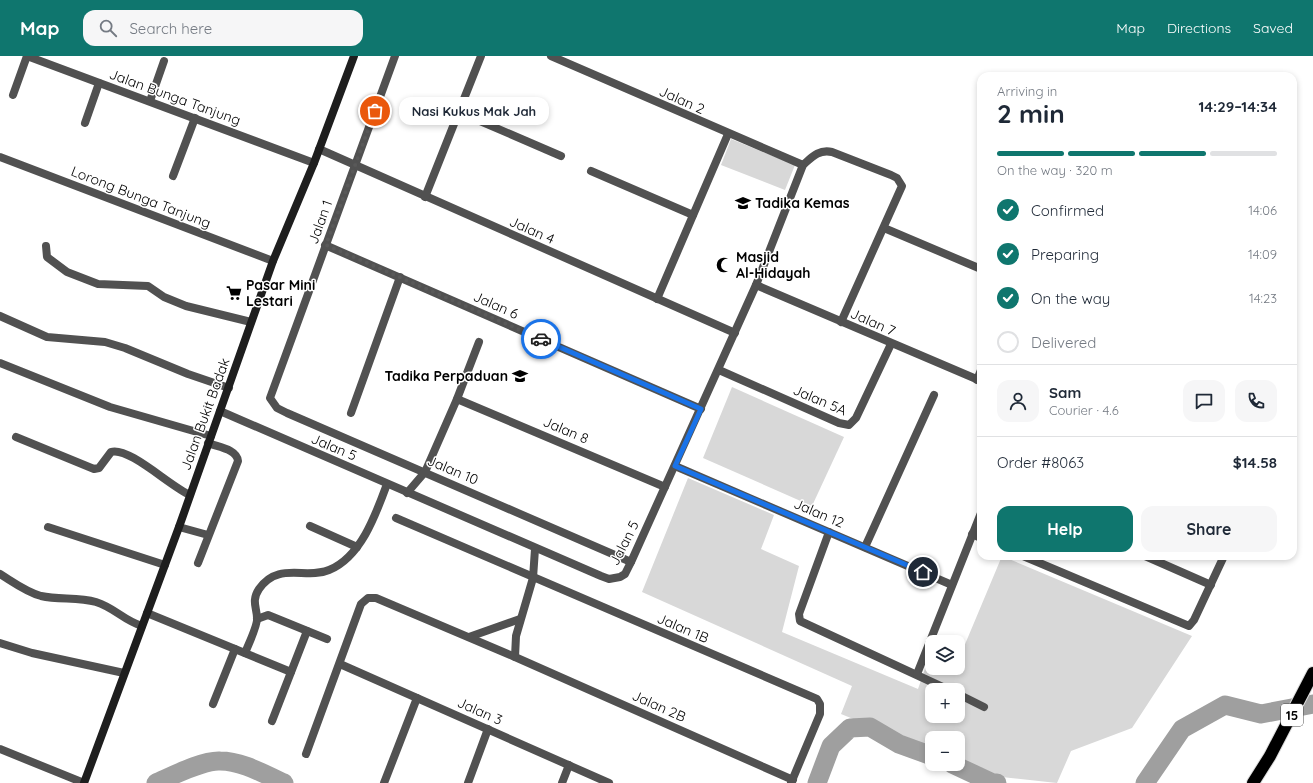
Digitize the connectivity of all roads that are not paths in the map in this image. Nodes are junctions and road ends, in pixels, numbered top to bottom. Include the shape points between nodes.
1 (27, 56) edge
2 (354, 56) edge
3 (395, 56) edge
4 (481, 56) edge
5 (552, 56) edge
6 (164, 61) dead end
7 (99, 82) junction
8 (13, 95) dead end
9 (150, 102) junction
10 (459, 112) junction
11 (195, 118) junction
12 (85, 123) dead end
13 (728, 134) junction
14 (319, 150) junction
15 (561, 156) dead end
16 (0, 157) edge
17 (314, 163) junction
18 (354, 166) junction
19 (803, 166) junction
20 (591, 171) dead end
21 (173, 176) dead end
22 (426, 197) junction
23 (693, 214) junction
24 (884, 228) junction
25 (326, 245) junction
26 (46, 246) dead end
27 (273, 261) junction
28 (977, 267) edge
29 (400, 277) junction
30 (756, 284) junction
31 (657, 299) junction
32 (0, 316) edge
33 (252, 322) junction
34 (841, 322) junction
35 (735, 333) junction
36 (479, 342) dead end
37 (891, 344) junction
38 (0, 363) edge
39 (719, 370) junction
40 (977, 380) edge
41 (229, 388) junction
42 (934, 395) dead end
43 (270, 398) joint
44 (457, 398) junction
45 (701, 409) junction
46 (220, 411) junction
47 (351, 413) dead end
48 (16, 437) dead end
49 (209, 440) junction
50 (675, 466) junction
51 (425, 472) junction
52 (387, 484) junction
53 (665, 486) junction
54 (407, 492) junction
55 (190, 495) junction
56 (396, 518) dead end
57 (977, 522) edge
58 (179, 526) junction
59 (310, 526) dead end
60 (48, 527) dead end
61 (829, 532) junction
62 (972, 534) junction
63 (208, 535) junction
64 (977, 536) edge
65 (356, 547) junction
66 (865, 547) junction
67 (535, 549) junction
68 (1032, 560) edge
69 (1154, 560) edge
70 (1222, 560) edge
71 (631, 562) junction
72 (198, 563) dead end
73 (165, 565) junction
74 (0, 574) edge
75 (533, 578) junction
76 (952, 585) junction
77 (1211, 585) junction
78 (147, 613) junction
79 (258, 619) junction
80 (520, 619) junction
81 (142, 626) junction
82 (307, 631) junction
83 (469, 637) junction
84 (327, 639) dead end
85 (0, 643) edge
86 (235, 649) junction
87 (245, 653) junction
88 (515, 657) junction
89 (340, 664) junction
90 (291, 672) junction
91 (124, 673) junction
92 (1313, 673) edge
93 (918, 674) junction
94 (935, 683) edge
95 (417, 698) junction
96 (965, 698) edge
97 (213, 704) dead end
98 (984, 707) dead end
99 (272, 721) dead end
100 (488, 729) junction
101 (0, 749) edge
102 (306, 754) dead end
103 (569, 765) junction
104 (792, 781) edge
105 (84, 783) edge
106 (384, 783) edge
107 (468, 783) edge
108 (562, 783) edge
109 (609, 783) edge
110 (1253, 783) edge

1 - 7 street, Jalan Bunga Tanjung
1 - 8 street
2 - 14 main road, Jalan Bukit Badak
3 - 18 street, Jalan 1
4 - 10 street
5 - 13 street, Jalan 2
6 - 9 street
7 - 9 street, Jalan Bunga Tanjung
7 - 12 street
9 - 11 street, Jalan Bunga Tanjung
10 - 15 street
10 - 22 street
11 - 17 street, Jalan Bunga Tanjung
11 - 21 street
13 - 19 street, Jalan 2
13 - 23 street
14 - 17 main road, Jalan Bukit Badak
14 - 18 street, Jalan 4
16 - 27 street, Lorong Bunga Tanjung
17 - 27 main road, Jalan Bukit Badak
18 - 22 street, Jalan 4
18 - 25 street, Jalan 1
19 - 24 street via 818,152 832,152 897,178 902,186 901,191
19 - 30 street, Jalan 5
20 - 23 street
22 - 31 street, Jalan 4
23 - 31 street
24 - 28 street
24 - 34 street
25 - 29 street, Jalan 6
25 - 43 street, Jalan 1
26 - 33 street via 47,257 67,272 98,284 148,286 164,297 186,306
27 - 33 main road, Jalan Bukit Badak
29 - 45 street, Jalan 6
29 - 47 street
30 - 34 street, Jalan 7
30 - 35 street, Jalan 5
31 - 35 street, Jalan 4
32 - 41 street via 47,337 105,342 125,348
33 - 41 main road, Jalan Bukit Badak
34 - 37 street, Jalan 7
35 - 39 street, Jalan 5
36 - 44 street
37 - 39 street, Jalan 5A via 856,418 849,425 839,423
37 - 40 street, Jalan 7
38 - 49 street via 110,407
39 - 45 street, Jalan 5
41 - 46 main road, Jalan Bukit Badak
42 - 66 street
43 - 51 street, Jalan 10 via 277,408 287,413
44 - 51 street
44 - 53 street, Jalan 8
45 - 50 street, Jalan 5
46 - 49 main road, Jalan Bukit Badak
46 - 52 street, Jalan 5
48 - 55 street via 94,468 99,468 110,452 116,451 140,462
49 - 55 main road, Jalan Bukit Badak
49 - 63 street via 234,452 238,461
50 - 53 street, Jalan 5
50 - 61 street, Jalan 12
51 - 54 street
51 - 71 street, Jalan 10
52 - 54 street, Jalan 5
52 - 65 street via 376,513
53 - 71 street, Jalan 5
54 - 67 street, Jalan 5
55 - 58 main road, Jalan Bukit Badak
56 - 75 street, Jalan 1B
57 - 62 street
58 - 63 street
58 - 73 main road, Jalan Bukit Badak
59 - 65 street
60 - 73 street
61 - 66 street, Jalan 12
61 - 93 street via 798,619
62 - 64 street
62 - 76 street
63 - 72 street
65 - 79 street via 343,562 329,570 317,574 288,572 271,578 258,590 254,605
66 - 76 street, Jalan 12
67 - 71 street, Jalan 5 via 609,578 625,574
67 - 75 street
68 - 77 street via 1185,626 1189,626 1194,620
69 - 77 street
70 - 77 street
73 - 78 main road, Jalan Bukit Badak
74 - 81 street via 29,592 41,596 95,602 110,607 131,622
75 - 80 street
75 - 104 street, Jalan 1B via 812,697 820,704 820,714
76 - 93 street
78 - 81 main road, Jalan Bukit Badak
78 - 86 street
79 - 82 street via 273,616
79 - 87 street
80 - 83 street
80 - 88 street
81 - 91 main road, Jalan Bukit Badak
82 - 84 street
82 - 90 street
83 - 88 street, Jalan 2B
83 - 89 street, Jalan 2B via 386,600 368,598 361,604
85 - 91 street via 32,653
86 - 87 street
86 - 97 street
87 - 90 street
88 - 104 street, Jalan 2B
89 - 95 street, Jalan 3
89 - 102 street
90 - 99 street
91 - 105 main road, Jalan Bukit Badak
92 - 110 highway, 15
93 - 94 street
95 - 100 street, Jalan 3
95 - 106 street
96 - 98 street
100 - 103 street, Jalan 3
100 - 107 street
101 - 105 street
103 - 108 street
103 - 109 street, Jalan 3

